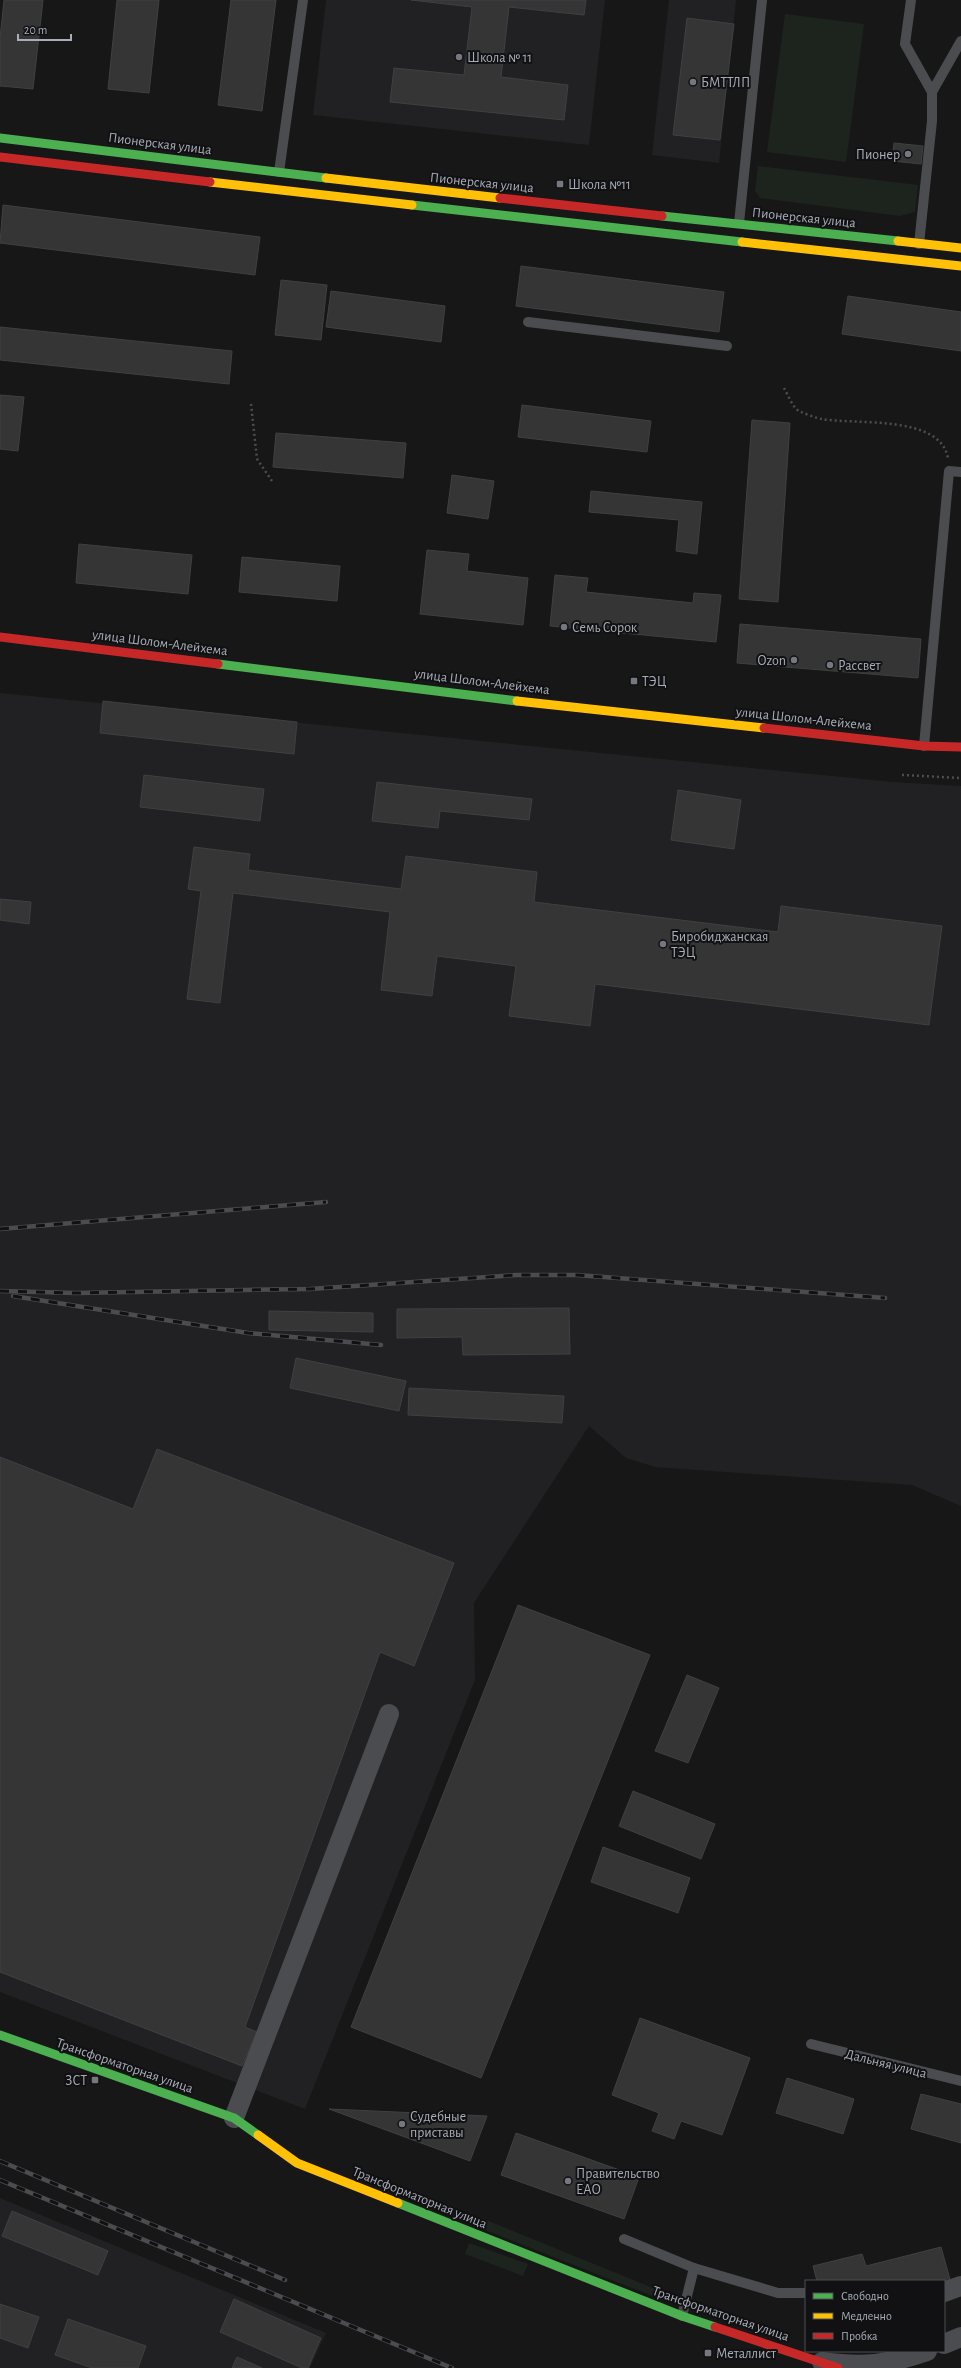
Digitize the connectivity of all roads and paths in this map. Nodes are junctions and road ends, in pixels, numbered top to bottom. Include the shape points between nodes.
1 (303, 0) edge
2 (762, 0) edge
3 (911, 0) edge
4 (961, 41) edge
5 (932, 92) junction
6 (0, 138) edge
7 (0, 157) edge
8 (279, 172) junction
9 (276, 190) junction
10 (739, 223) junction
11 (737, 241) junction
12 (919, 244) junction
13 (961, 248) edge
14 (917, 261) junction
15 (961, 266) edge
16 (528, 322) dead end
17 (727, 346) dead end
18 (784, 388) dead end
19 (251, 404) dead end
20 (949, 471) junction
21 (961, 472) edge
22 (272, 481) dead end
23 (0, 637) edge
24 (924, 746) junction
25 (961, 747) edge
26 (902, 775) dead end
27 (961, 778) edge
28 (389, 1714) dead end
29 (0, 2035) edge
30 (811, 2044) dead end
31 (961, 2081) edge
32 (234, 2118) junction
33 (624, 2239) dead end
34 (694, 2268) junction
35 (961, 2286) edge
36 (945, 2292) edge
37 (804, 2293) dead end
38 (682, 2316) junction
39 (961, 2337) edge
40 (945, 2344) edge
41 (923, 2352) edge
42 (926, 2352) edge
43 (816, 2361) junction
44 (838, 2368) edge
45 (923, 2368) edge

1 - 8 lane
2 - 10 lane
3 - 5 lane via 905,44
4 - 5 lane
5 - 12 lane via 932,121
6 - 8 main road, Пионерская улица
7 - 9 main road
8 - 9 main road
8 - 10 main road, Пионерская улица
9 - 11 main road
10 - 11 main road
10 - 12 main road, Пионерская улица
11 - 14 main road
12 - 13 main road, Пионерская улица
12 - 14 main road
14 - 15 main road
16 - 17 lane
18 - 20 path via 798,410 822,419 884,423 922,430 936,438 947,452
19 - 22 path via 257,459
20 - 21 lane
20 - 24 lane
23 - 24 main road, улица Шолом-Алейхема via 516,701
24 - 25 main road, улица Шолом-Алейхема
26 - 27 path
28 - 32 street
29 - 32 main road, Трансформаторная улица
30 - 31 lane, Дальняя улица
32 - 38 main road, Трансформаторная улица via 297,2163
33 - 34 lane
34 - 37 lane via 778,2293
34 - 38 lane
35 - 36 street
38 - 43 main road, Трансформаторная улица
39 - 40 street
41 - 43 street via 886,2364 863,2368
42 - 45 street
43 - 44 main road, Трансформаторная улица

